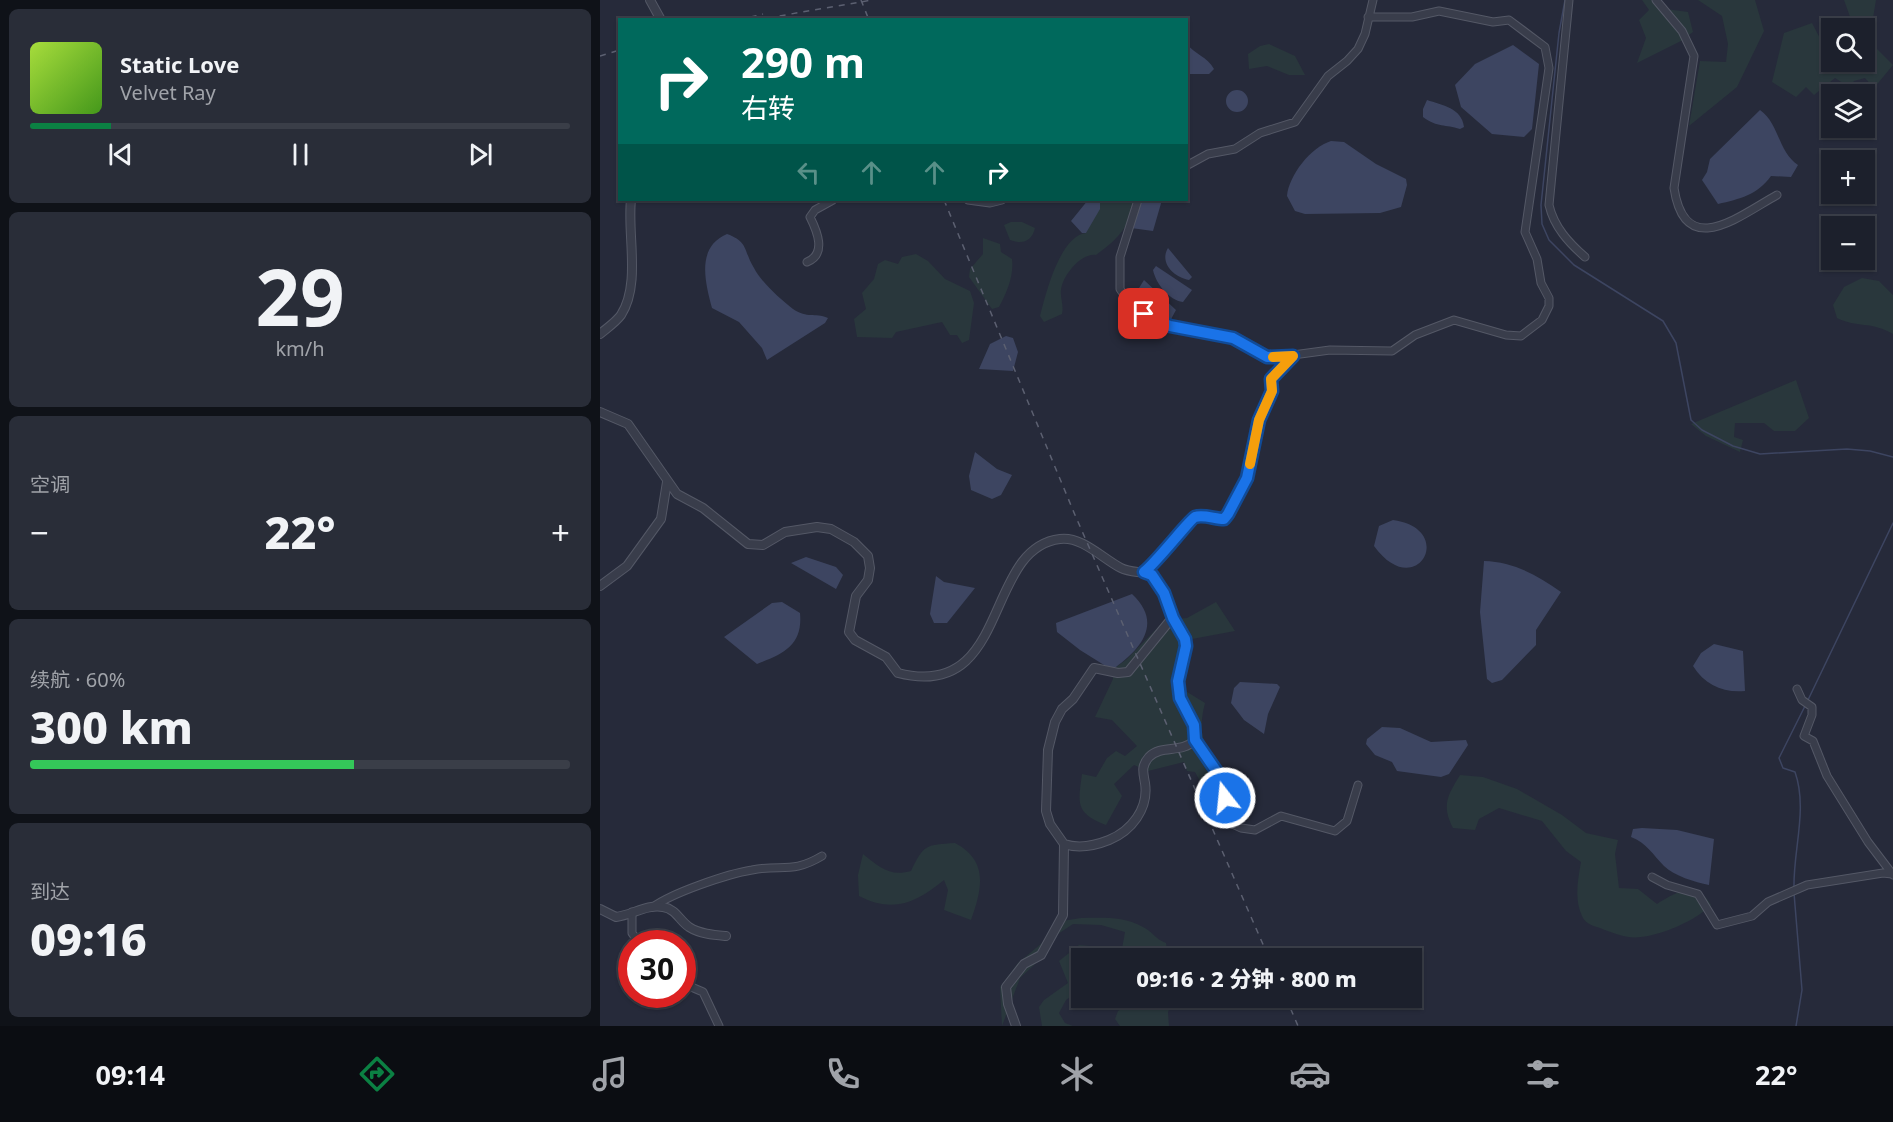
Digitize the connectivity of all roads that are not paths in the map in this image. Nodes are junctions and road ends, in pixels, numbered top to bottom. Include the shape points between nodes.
1 (650, 0) edge
2 (1373, 0) edge
3 (1569, 0) edge
4 (1656, 0) edge
5 (1368, 16) junction
6 (660, 18) edge
7 (1563, 67) junction
8 (1549, 68) junction
9 (1188, 165) edge
10 (1778, 195) dead end
11 (630, 201) edge
12 (832, 201) edge
13 (975, 201) edge
14 (998, 201) edge
15 (1138, 201) edge
16 (1585, 257) dead end
17 (807, 262) dead end
18 (600, 334) edge
19 (1293, 356) junction
20 (600, 412) edge
21 (667, 482) junction
22 (1144, 572) junction
23 (600, 586) edge
24 (1173, 618) junction
25 (1797, 689) dead end
26 (1195, 740) junction
27 (1358, 785) dead end
28 (1064, 844) junction
29 (822, 856) dead end
30 (1892, 875) edge
31 (1652, 877) dead end
32 (653, 907) junction
33 (600, 909) edge
34 (632, 912) junction
35 (632, 930) edge
36 (726, 936) dead end
37 (696, 989) edge
38 (719, 1026) edge
39 (1016, 1026) edge

1 - 6 street
2 - 5 street
3 - 7 street
4 - 10 street via 1682,31 1694,56 1674,188 1685,220 1700,230 1716,229
5 - 8 street via 1412,17 1439,11 1493,22 1509,20 1545,47
5 - 9 street via 1358,49 1328,76 1295,122
7 - 8 street
7 - 16 street via 1549,205 1558,227
8 - 19 street via 1525,232 1549,298 1542,320 1521,336 1454,320 1415,335 1392,351 1330,350
11 - 18 street via 633,251 628,295 619,318
12 - 17 street via 810,217 819,246 817,254
13 - 14 street
15 - 19 street via 1119,263 1120,289 1129,302 1162,324 1233,338 1267,357
19 - 22 street via 1271,379 1272,391 1259,420 1247,478 1228,514 1224,519 1200,516 1191,520 1164,555
20 - 21 street via 628,424
21 - 22 street via 677,494 703,508 748,544 763,545 785,532 818,526 854,542 868,556 870,568 868,580 856,596 849,632 855,640 886,657 898,673 908,675 933,676 958,669 988,633 1018,567 1034,548 1069,539 1122,568
21 - 23 street via 661,519 627,566
22 - 24 street via 1152,575 1164,593
24 - 26 street via 1185,639 1178,688 1194,725
24 - 28 street via 1128,672 1094,668 1055,722 1048,750 1046,811
25 - 30 street via 1812,715 1804,736 1813,741 1827,776
26 - 27 street via 1226,785 1226,821 1241,828 1262,828 1281,816 1335,831 1347,821
26 - 28 street via 1185,748 1165,749 1148,758 1143,766 1144,795 1139,814 1125,834 1087,846
28 - 39 street via 1063,915 1041,955 1024,964 1006,987
29 - 32 street via 801,867 753,869 735,874 667,898
30 - 31 street via 1807,885 1768,902 1752,916 1717,925 1698,894
32 - 34 street
32 - 36 street via 674,911 690,927 705,934
33 - 34 street via 616,917
34 - 35 street
37 - 38 street via 703,992

